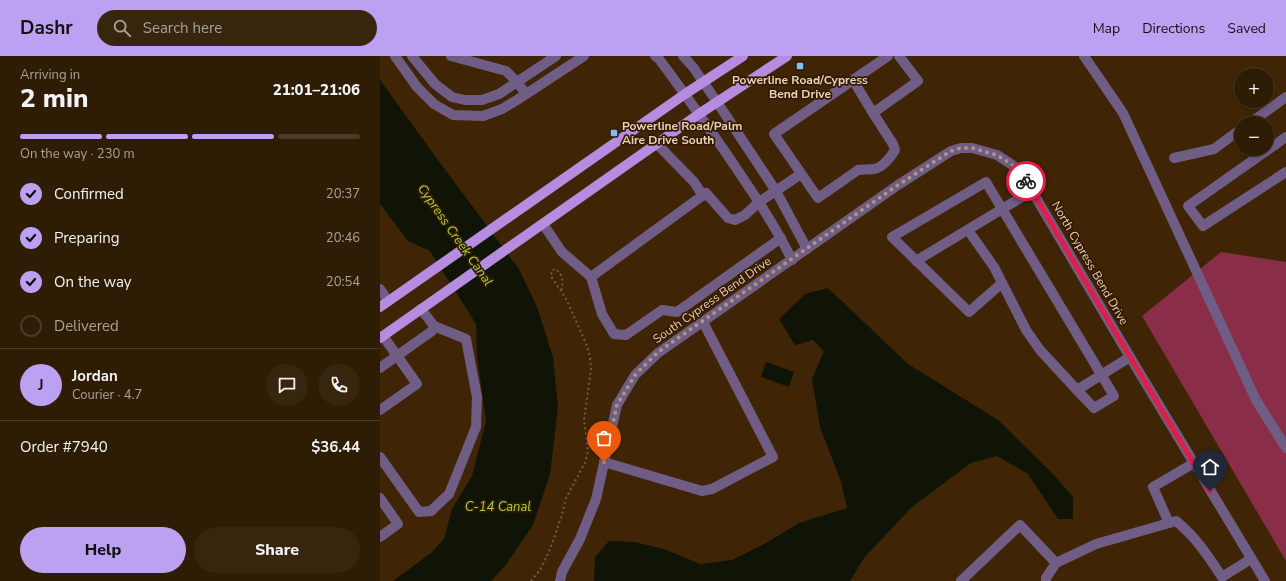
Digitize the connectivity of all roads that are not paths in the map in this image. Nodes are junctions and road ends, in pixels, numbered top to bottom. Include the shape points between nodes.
1 (395, 56) edge
2 (452, 56) edge
3 (556, 56) edge
4 (584, 56) edge
5 (683, 56) edge
6 (743, 56) edge
7 (787, 56) edge
8 (888, 56) edge
9 (899, 56) edge
10 (1084, 56) edge
11 (416, 57) edge
12 (659, 57) edge
13 (404, 68) junction
14 (853, 80) junction
15 (517, 82) junction
16 (703, 82) junction
17 (526, 94) junction
18 (685, 94) junction
19 (1286, 97) edge
20 (717, 102) junction
21 (873, 113) junction
22 (699, 114) junction
23 (1260, 116) edge
24 (1234, 134) edge
25 (1286, 137) edge
26 (657, 144) junction
27 (1174, 158) dead end
28 (1286, 172) edge
29 (801, 174) junction
30 (776, 191) junction
31 (1032, 191) junction
32 (703, 196) junction
33 (759, 202) junction
34 (1002, 209) junction
35 (543, 224) junction
36 (968, 230) junction
37 (781, 238) junction
38 (807, 249) junction
39 (792, 260) junction
40 (916, 261) junction
41 (591, 277) junction
42 (1002, 283) junction
43 (380, 289) edge
44 (384, 304) edge
45 (421, 309) junction
46 (703, 322) junction
47 (434, 326) junction
48 (382, 337) edge
49 (397, 356) junction
50 (1130, 357) junction
51 (380, 368) edge
52 (1101, 375) junction
53 (1078, 390) junction
54 (380, 410) edge
55 (1286, 448) edge
56 (380, 457) edge
57 (604, 462) junction
58 (1194, 464) junction
59 (380, 498) edge
60 (1169, 524) junction
61 (380, 537) edge
62 (1251, 559) junction
63 (1056, 563) junction
64 (1223, 579) edge
65 (560, 581) edge
66 (961, 581) edge
67 (1046, 581) edge
68 (1265, 581) edge

1 - 13 street
2 - 15 street via 506,71
3 - 15 street
4 - 17 street
5 - 16 street
6 - 16 main road
7 - 20 main road
8 - 14 street
9 - 21 street via 918,82
10 - 55 street via 1123,113 1256,400
11 - 13 street
11 - 15 street via 435,84 452,97 482,100 499,94
12 - 18 street
13 - 17 street via 417,87 434,104 454,114 483,116 502,109
14 - 21 street
14 - 29 street via 774,134
15 - 17 street
16 - 18 main road
16 - 20 street
18 - 22 street
18 - 44 main road
19 - 23 street
20 - 22 main road
20 - 30 street
21 - 29 street via 893,144 895,150 892,156 879,167 858,170 818,198
22 - 26 main road
22 - 33 street
24 - 27 street via 1214,149
25 - 28 street via 1188,206 1203,226
26 - 32 street via 694,182
26 - 35 main road
29 - 30 street
30 - 33 street
30 - 38 street
31 - 34 street
31 - 38 street, North Cypress Bend Drive via 1014,166 997,155 972,148 961,148 951,151 898,185
31 - 50 street, North Cypress Bend Drive
32 - 33 street via 706,193 728,218 735,220
32 - 41 street
33 - 37 street
34 - 36 street
34 - 40 street via 986,182 892,237
34 - 52 street
35 - 41 street via 562,252
35 - 45 main road
36 - 40 street
36 - 42 street
37 - 39 street
37 - 41 street via 677,312 662,310 626,335 614,334 602,314
38 - 39 street, North Cypress Bend Drive
39 - 46 street, South Cypress Bend Drive
40 - 42 street via 969,312
42 - 53 street via 1026,330 1040,350
43 - 44 street
45 - 47 street
45 - 48 main road
46 - 57 street, South Cypress Bend Drive via 658,352 635,375 617,405
46 - 57 street via 773,457 712,489 702,491
47 - 49 street via 432,331
47 - 56 street via 466,338 477,397 476,427 449,494 431,511 419,512
48 - 49 street
49 - 51 street
49 - 54 street via 417,384
50 - 52 street
50 - 58 street, North Cypress Bend Drive
52 - 53 street
52 - 53 street via 1114,396 1094,408
57 - 65 street, South Cypress Bend Drive via 596,499
58 - 60 street via 1153,487
58 - 62 street, North Cypress Bend Drive
59 - 61 street via 398,524
60 - 63 street via 1096,544
60 - 64 street via 1176,522 1183,527 1202,547
62 - 64 street
62 - 68 street, North Cypress Bend Drive
63 - 66 street via 1020,525
63 - 67 street

